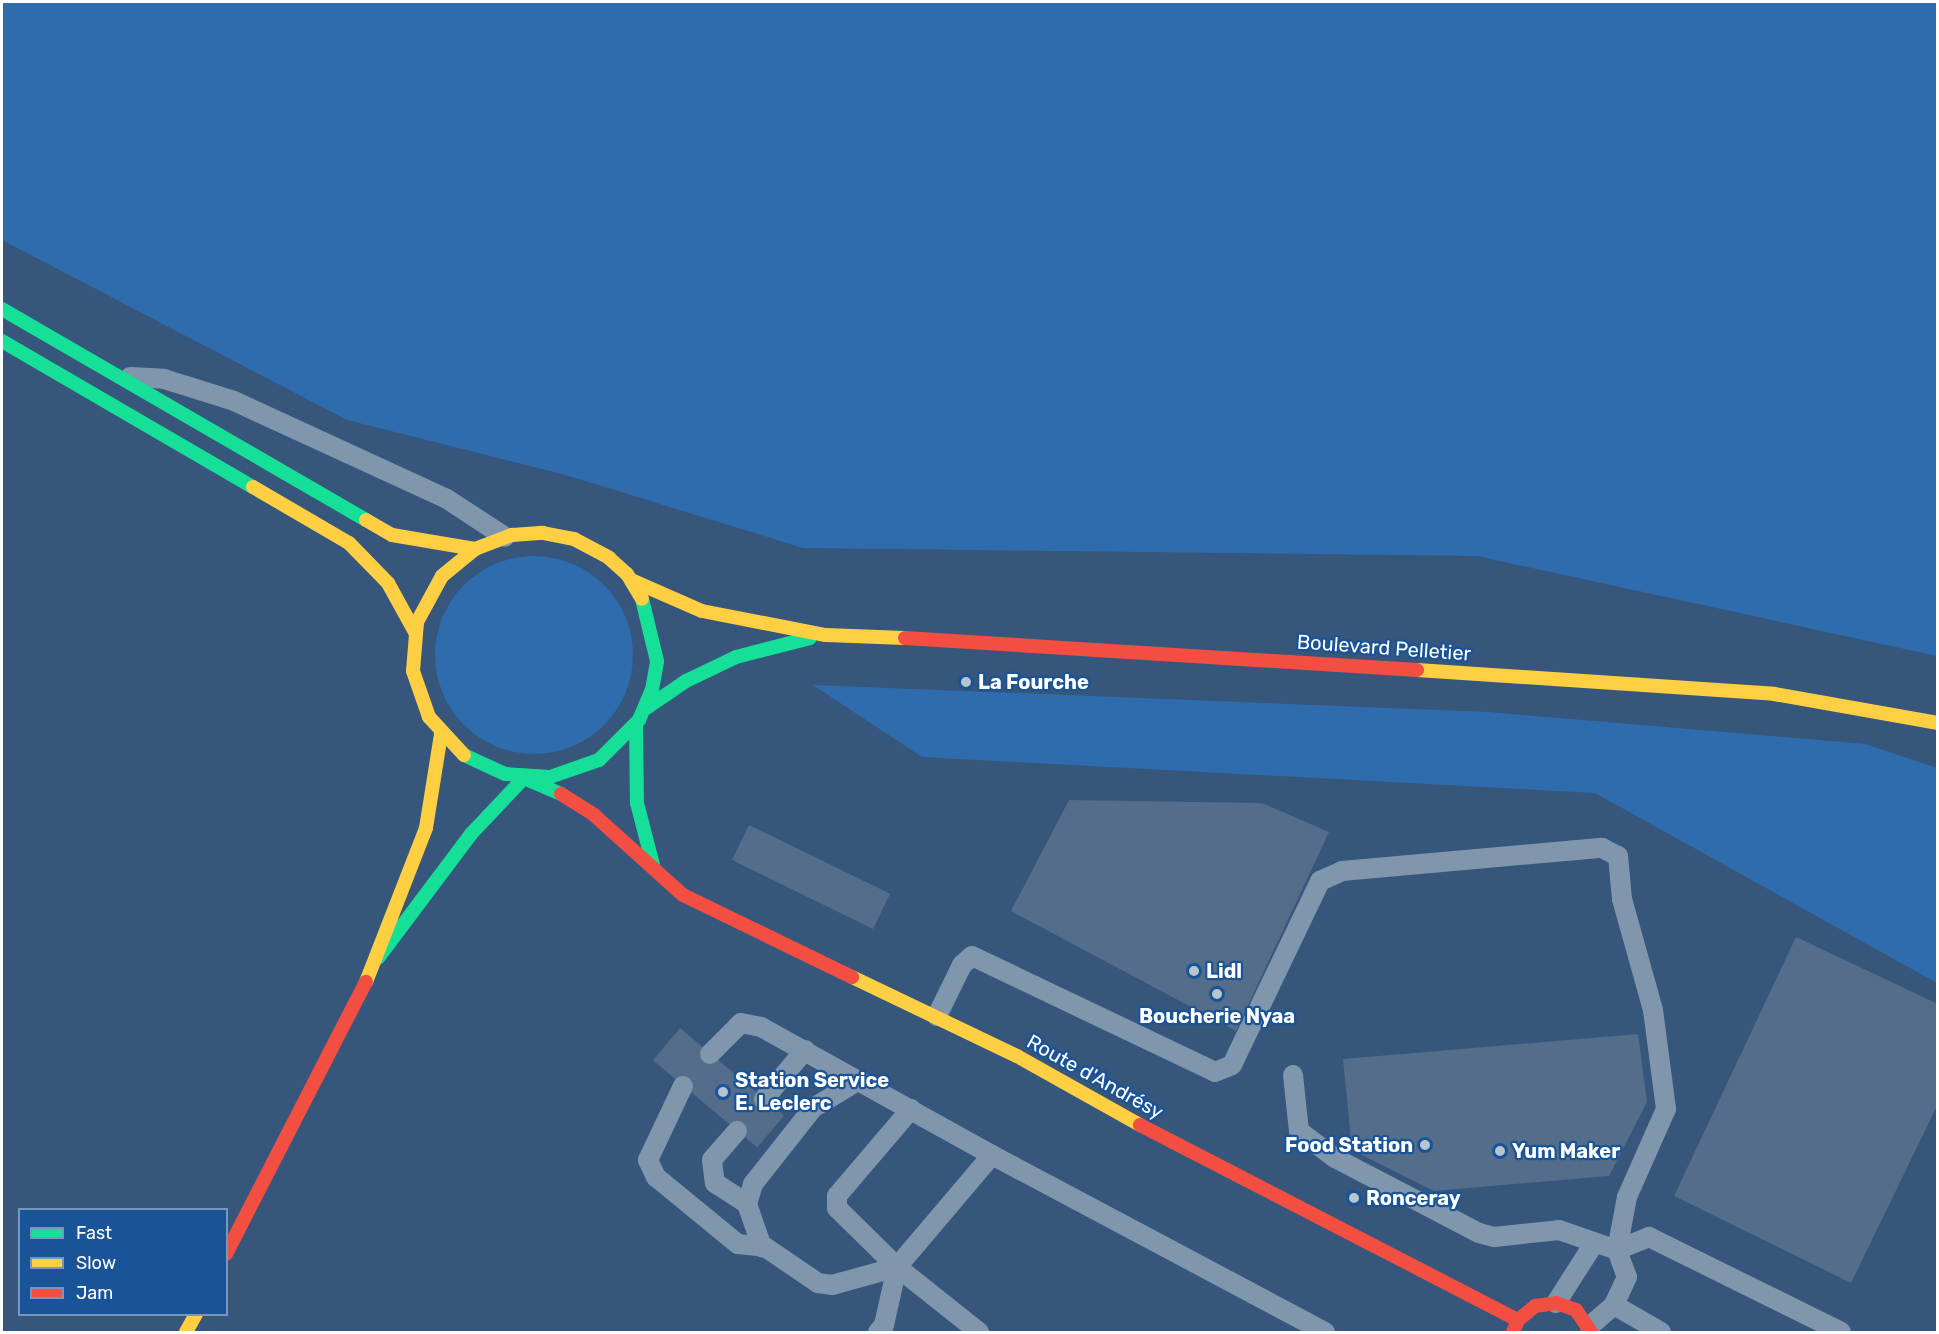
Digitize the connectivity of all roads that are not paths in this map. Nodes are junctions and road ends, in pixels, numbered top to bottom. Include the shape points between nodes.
1 (2, 309) edge
2 (2, 341) edge
3 (116, 376) junction
4 (505, 537) junction
5 (475, 549) junction
6 (631, 580) junction
7 (415, 632) junction
8 (826, 634) junction
9 (645, 709) junction
10 (1938, 723) edge
11 (636, 724) junction
12 (441, 734) junction
13 (524, 778) junction
14 (655, 870) junction
15 (378, 958) junction
16 (938, 1016) junction
17 (805, 1050) junction
18 (710, 1054) dead end
19 (1293, 1075) dead end
20 (859, 1080) junction
21 (683, 1086) dead end
22 (764, 1099) dead end
23 (910, 1109) junction
24 (737, 1131) dead end
25 (992, 1155) junction
26 (747, 1204) junction
27 (1593, 1245) junction
28 (762, 1246) junction
29 (228, 1250) edge
30 (1617, 1250) junction
31 (897, 1267) junction
32 (1556, 1303) junction
33 (1614, 1305) junction
34 (195, 1316) edge
35 (1516, 1326) edge
36 (881, 1329) edge
37 (1591, 1329) edge
38 (186, 1332) edge
39 (979, 1332) edge
40 (1325, 1332) edge
41 (1661, 1332) edge
42 (1841, 1332) edge

1 - 3 main road
2 - 7 main road via 349,543 387,583
3 - 4 lane via 164,380 234,401 447,499
3 - 5 main road via 377,528 405,539
4 - 5 main road
4 - 6 main road via 536,533 574,539 609,558
5 - 7 main road via 436,584
6 - 8 main road, Boulevard Pelletier via 702,611
6 - 9 main road via 650,614 657,642 655,681
7 - 12 main road via 412,661 417,690
8 - 9 main road, Boulevard Pelletier via 736,657 687,681
8 - 10 main road, Boulevard Pelletier via 1018,643 1774,694
9 - 11 main road
11 - 13 main road via 613,750 591,764 559,776
11 - 14 main road via 637,803
12 - 13 main road via 478,764
12 - 15 main road via 426,828
13 - 14 main road, Route d'Andrésy via 561,794 594,815
13 - 15 main road via 471,834
14 - 16 main road, Route d'Andrésy via 682,895
15 - 29 main road
16 - 30 lane via 962,965 972,956 1215,1071 1232,1065 1320,881 1342,871 1602,848 1618,856 1622,899 1653,1010 1666,1109 1627,1197
16 - 35 main road, Route d'Andrésy
17 - 18 lane via 761,1027 741,1023
17 - 20 lane
17 - 22 lane
19 - 27 lane via 1299,1131 1335,1158 1479,1233 1494,1237 1559,1230
20 - 23 lane
20 - 26 lane via 813,1108 753,1184
21 - 28 lane via 648,1160 656,1177 738,1244
23 - 25 lane
23 - 31 lane via 837,1196 837,1208
24 - 26 lane via 712,1160 715,1183
25 - 31 lane
25 - 40 lane
26 - 28 lane
27 - 30 lane
27 - 32 lane
28 - 31 lane via 818,1283 832,1285
30 - 33 lane via 1627,1277
30 - 42 lane via 1649,1237
31 - 36 lane
31 - 39 lane
32 - 35 main road, Route d'Andrésy via 1535,1306
32 - 37 main road via 1576,1310
33 - 37 lane
33 - 41 lane
34 - 38 main road

